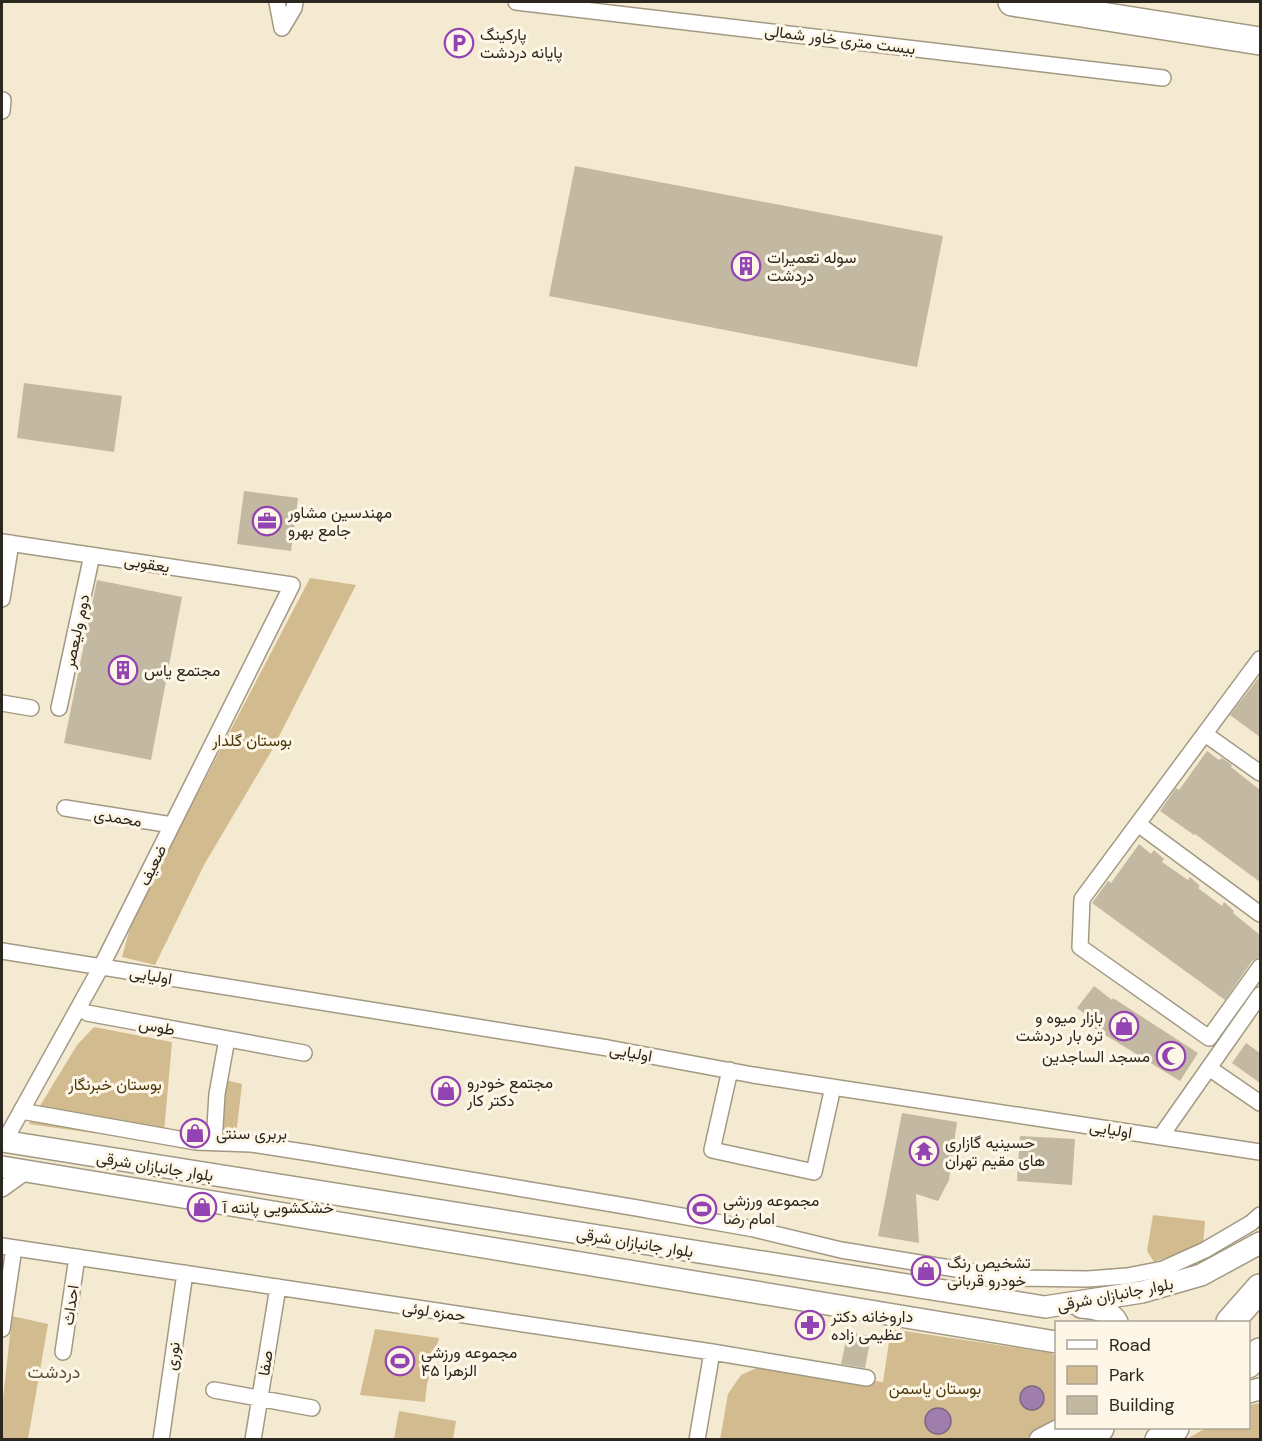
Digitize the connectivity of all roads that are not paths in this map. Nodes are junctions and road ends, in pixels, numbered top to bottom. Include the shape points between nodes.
1 (278, 2) edge
2 (295, 2) edge
3 (516, 2) edge
4 (1012, 2) edge
5 (631, 8) edge
6 (1260, 41) edge
7 (1163, 78) dead end
8 (6, 542) edge
9 (92, 555) junction
10 (292, 585) joint
11 (2, 599) edge
12 (1260, 659) edge
13 (2, 703) edge
14 (31, 708) dead end
15 (59, 708) dead end
16 (1205, 734) junction
17 (1260, 773) edge
18 (65, 808) dead end
19 (1138, 824) junction
20 (172, 825) junction
21 (1260, 914) edge
22 (2, 951) edge
23 (101, 967) junction
24 (1260, 967) edge
25 (1260, 994) edge
26 (87, 1013) dead end
27 (227, 1039) junction
28 (304, 1053) dead end
29 (1209, 1068) junction
30 (729, 1070) junction
31 (833, 1087) junction
32 (1260, 1103) edge
33 (21, 1111) junction
34 (1161, 1136) junction
35 (3, 1142) edge
36 (214, 1143) junction
37 (1260, 1152) edge
38 (2, 1167) edge
39 (27, 1171) junction
40 (2, 1189) edge
41 (1260, 1215) edge
42 (1260, 1243) edge
43 (8, 1247) edge
44 (77, 1257) junction
45 (185, 1273) junction
46 (1023, 1278) junction
47 (278, 1287) junction
48 (1260, 1288) edge
49 (1020, 1304) junction
50 (1065, 1305) junction
51 (1116, 1321) edge
52 (1232, 1321) edge
53 (2, 1329) edge
54 (1055, 1342) edge
55 (63, 1352) dead end
56 (712, 1352) junction
57 (867, 1378) dead end
58 (214, 1390) dead end
59 (260, 1397) junction
60 (312, 1408) dead end
61 (1061, 1429) edge
62 (1098, 1429) edge
63 (1174, 1429) edge
64 (160, 1440) edge
65 (253, 1440) edge
66 (697, 1440) edge
67 (1040, 1440) edge
68 (1080, 1440) edge
69 (1159, 1440) edge

1 - 2 street via 282,28
3 - 5 street, بیست متری خاور شمالی
4 - 6 highway
5 - 7 street, بیست متری خاور شمالی
8 - 9 street, یعقوبی
8 - 11 street
9 - 10 street, یعقوبی
9 - 15 street, دوم ولیعصر
10 - 20 street, ضعیف
12 - 16 street
13 - 14 street
16 - 17 street
16 - 19 street
18 - 20 street, محمدی
19 - 21 street
19 - 24 street via 1082,899 1080,947 1209,1038
20 - 23 street, ضعیف
22 - 23 street, اولیایی
23 - 30 street, اولیایی
23 - 33 street, ضعیف
25 - 29 street
26 - 27 street, طوس
27 - 28 street, طوس
27 - 36 street via 217,1094
29 - 32 street
29 - 34 street
30 - 31 street, اولیایی
30 - 31 street via 712,1150 814,1172
31 - 34 street, اولیایی
33 - 35 street, ضعیف
33 - 36 street
34 - 37 street, اولیایی
35 - 49 main road, بلوار جانبازان شرقی
36 - 46 street via 251,1144 754,1229 841,1250
38 - 39 main road, بلوار جانبازان شرقی
39 - 40 street
39 - 54 main road, بلوار جانبازان شرقی
41 - 46 street via 1205,1250 1163,1269 1088,1280
42 - 50 main road, بلوار جانبازان شرقی via 1201,1275 1142,1292
43 - 44 street, حمزه لوئی
43 - 53 street
44 - 45 street, حمزه لوئی
44 - 55 street, احداث
45 - 47 street, حمزه لوئی
45 - 64 street, نوری
46 - 49 street
47 - 56 street, حمزه لوئی
47 - 59 street, صفا
48 - 52 highway
49 - 50 main road, بلوار جانبازان شرقی
50 - 51 main road via 1094,1308
56 - 57 street, حمزه لوئی
56 - 66 street
58 - 59 street
59 - 60 street
59 - 65 street, صفا
61 - 67 main road
62 - 68 highway
63 - 69 highway

